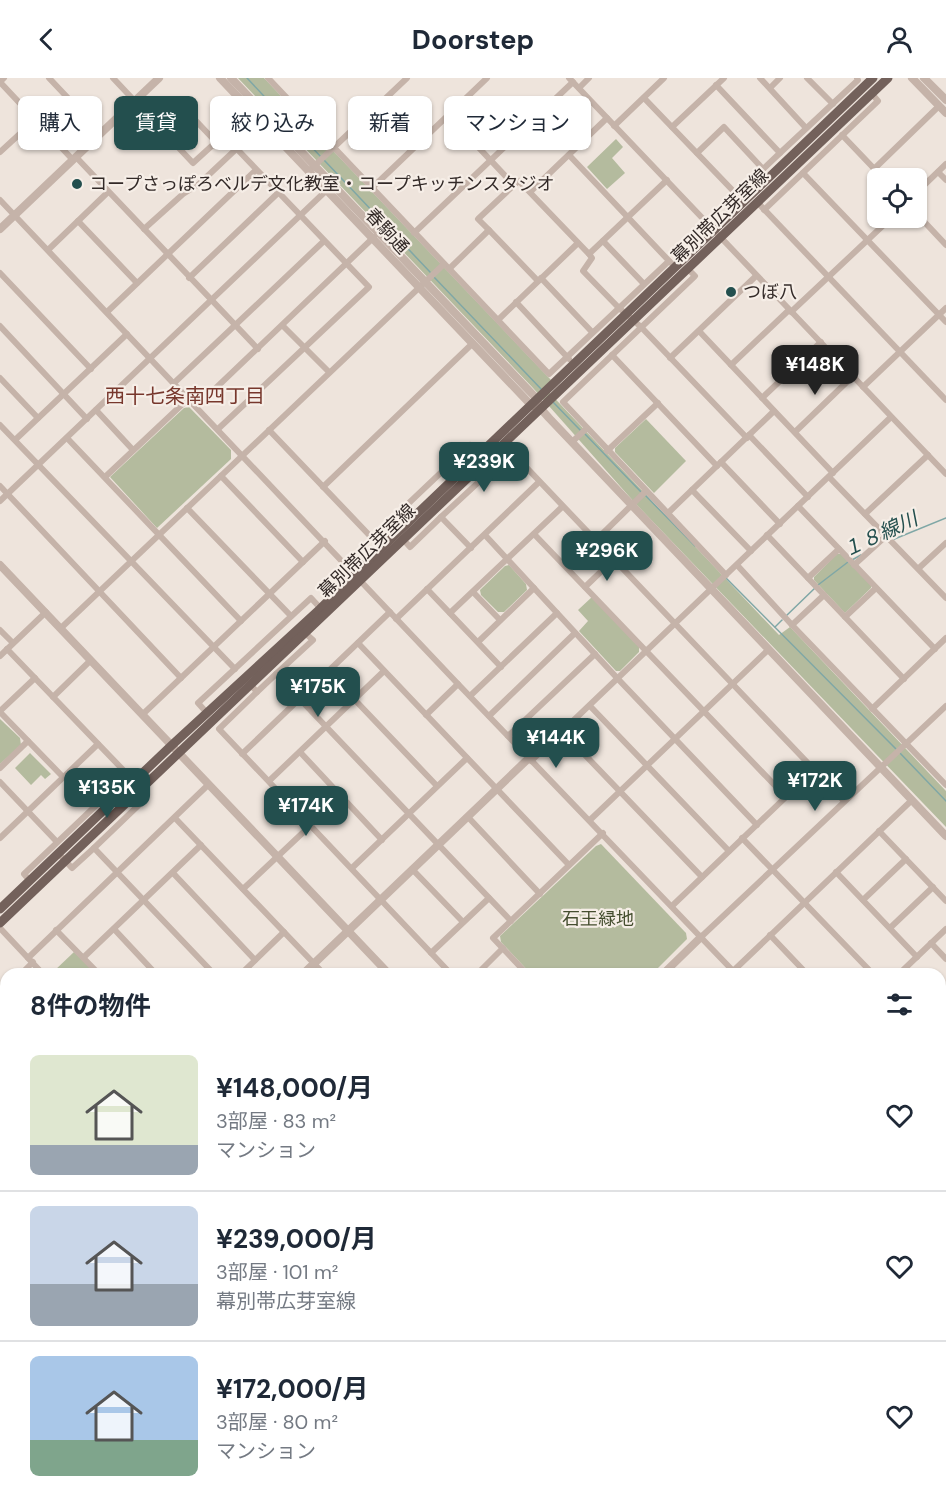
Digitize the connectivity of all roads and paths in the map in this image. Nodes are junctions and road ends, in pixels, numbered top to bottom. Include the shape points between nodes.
1 (4, 78) edge
2 (49, 78) edge
3 (112, 78) edge
4 (159, 78) edge
5 (220, 78) edge
6 (231, 78) edge
7 (268, 78) edge
8 (407, 78) edge
9 (487, 78) edge
10 (589, 78) edge
11 (724, 78) edge
12 (760, 78) edge
13 (780, 78) edge
14 (807, 78) edge
15 (873, 78) edge
16 (888, 78) edge
17 (912, 78) edge
18 (924, 78) edge
19 (660, 79) edge
20 (574, 83) edge
21 (863, 84) edge
22 (716, 85) junction
23 (770, 88) junction
24 (66, 96) edge
25 (129, 96) edge
26 (141, 96) edge
27 (240, 96) edge
28 (246, 96) edge
29 (285, 96) edge
30 (468, 96) edge
31 (644, 98) junction
32 (18, 100) edge
33 (946, 100) edge
34 (832, 104) junction
35 (939, 106) junction
36 (946, 113) edge
37 (608, 118) junction
38 (444, 119) edge
39 (114, 121) edge
40 (614, 126) junction
41 (158, 127) joint
42 (672, 127) junction
43 (806, 128) junction
44 (102, 132) edge
45 (842, 135) junction
46 (18, 136) edge
47 (336, 146) edge
48 (806, 149) junction
49 (67, 150) edge
50 (83, 150) edge
51 (236, 150) edge
52 (238, 150) edge
53 (295, 150) edge
54 (332, 150) edge
55 (336, 150) edge
56 (482, 150) edge
57 (0, 152) edge
58 (697, 153) junction
59 (780, 153) junction
60 (570, 155) junction
61 (75, 158) junction
62 (491, 159) junction
63 (946, 165) edge
64 (312, 168) junction
65 (873, 168) edge
66 (875, 168) edge
67 (763, 169) junction
68 (256, 170) junction
69 (938, 172) junction
70 (804, 173) junction
71 (667, 180) junction
72 (946, 180) edge
73 (927, 182) edge
74 (514, 185) junction
75 (330, 187) junction
76 (372, 188) junction
77 (108, 192) junction
78 (279, 192) junction
79 (530, 192) junction
80 (740, 198) junction
81 (0, 200) edge
82 (761, 206) junction
83 (14, 215) junction
84 (300, 215) junction
85 (628, 217) junction
86 (78, 221) junction
87 (927, 225) edge
88 (880, 228) edge
89 (0, 229) edge
90 (144, 229) junction
91 (489, 230) junction
92 (713, 230) junction
93 (414, 233) junction
94 (376, 236) junction
95 (721, 238) junction
96 (867, 240) junction
97 (324, 241) junction
98 (603, 241) junction
99 (578, 243) junction
100 (946, 245) edge
101 (48, 250) junction
102 (168, 254) junction
103 (589, 254) junction
104 (346, 263) junction
105 (672, 264) junction
106 (446, 266) junction
107 (1, 276) edge
108 (756, 276) junction
109 (828, 276) junction
110 (189, 278) junction
111 (539, 280) junction
112 (137, 283) junction
113 (422, 284) junction
114 (644, 284) junction
115 (211, 300) junction
116 (516, 302) junction
117 (946, 308) edge
118 (790, 311) junction
119 (107, 312) junction
120 (939, 314) junction
121 (630, 317) junction
122 (498, 320) junction
123 (946, 322) edge
124 (236, 326) junction
125 (283, 326) junction
126 (0, 327) edge
127 (699, 331) junction
128 (592, 332) junction
129 (127, 334) junction
130 (821, 342) junction
131 (472, 343) junction
132 (304, 348) junction
133 (258, 349) junction
134 (900, 351) junction
135 (612, 355) junction
136 (151, 358) junction
137 (670, 358) junction
138 (571, 360) junction
139 (731, 365) junction
140 (91, 369) junction
141 (329, 372) junction
142 (585, 374) junction
143 (853, 376) junction
144 (0, 378) edge
145 (174, 383) junction
146 (863, 387) junction
147 (64, 394) junction
148 (189, 398) junction
149 (762, 398) junction
150 (946, 400) edge
151 (534, 402) junction
152 (658, 403) junction
153 (196, 407) junction
154 (541, 409) junction
155 (96, 410) junction
156 (774, 411) junction
157 (891, 417) junction
158 (38, 418) junction
159 (87, 419) junction
160 (0, 424) edge
161 (586, 428) junction
162 (218, 429) junction
163 (269, 430) junction
164 (795, 432) junction
165 (748, 436) junction
166 (67, 438) junction
167 (15, 440) junction
168 (572, 441) junction
169 (504, 444) junction
170 (133, 450) junction
171 (608, 451) junction
172 (511, 452) junction
173 (243, 455) junction
174 (928, 455) junction
175 (482, 458) junction
176 (719, 464) junction
177 (38, 465) junction
178 (946, 474) edge
179 (831, 475) junction
180 (221, 476) junction
181 (105, 477) junction
182 (539, 482) junction
183 (0, 486) edge
184 (323, 487) junction
185 (692, 490) junction
186 (646, 491) junction
187 (8, 494) junction
188 (808, 497) junction
189 (0, 501) edge
190 (407, 505) junction
191 (631, 505) junction
192 (798, 506) junction
193 (562, 507) junction
194 (188, 508) junction
195 (668, 513) junction
196 (416, 514) junction
197 (865, 514) junction
198 (441, 517) junction
199 (780, 524) junction
200 (159, 534) junction
201 (485, 534) junction
202 (534, 534) junction
203 (767, 535) junction
204 (400, 536) junction
205 (886, 536) junction
206 (325, 541) junction
207 (595, 541) junction
208 (946, 543) edge
209 (471, 548) junction
210 (839, 549) junction
211 (752, 551) junction
212 (507, 559) junction
213 (613, 560) junction
214 (131, 561) junction
215 (303, 562) junction
216 (737, 565) junction
217 (854, 565) junction
218 (1, 568) edge
219 (919, 568) junction
220 (726, 575) junction
221 (357, 577) junction
222 (808, 578) junction
223 (585, 587) junction
224 (534, 588) junction
225 (876, 588) junction
226 (427, 589) junction
227 (712, 589) junction
228 (99, 591) junction
229 (473, 592) junction
230 (269, 594) junction
231 (824, 595) junction
232 (946, 598) edge
233 (322, 611) junction
234 (46, 612) junction
235 (390, 612) junction
236 (450, 613) junction
237 (557, 613) junction
238 (291, 616) junction
239 (845, 617) junction
240 (396, 619) junction
241 (500, 620) junction
242 (241, 621) junction
243 (675, 625) junction
244 (792, 625) junction
245 (60, 628) junction
246 (0, 630) edge
247 (305, 633) junction
248 (575, 633) junction
249 (946, 638) edge
250 (478, 642) junction
251 (13, 643) junction
252 (358, 643) junction
253 (214, 647) junction
254 (7, 649) junction
255 (769, 649) junction
256 (935, 649) junction
257 (647, 652) junction
258 (595, 654) junction
259 (0, 656) edge
260 (91, 660) junction
261 (501, 667) junction
262 (235, 669) junction
263 (384, 671) junction
264 (276, 674) junction
265 (35, 678) junction
266 (181, 678) junction
267 (618, 679) junction
268 (904, 679) junction
269 (458, 684) junction
270 (732, 684) junction
271 (251, 685) junction
272 (470, 696) junction
273 (53, 697) junction
274 (299, 699) junction
275 (355, 700) junction
276 (590, 706) junction
277 (946, 706) edge
278 (872, 709) junction
279 (704, 711) junction
280 (0, 712) edge
281 (207, 713) junction
282 (143, 714) junction
283 (426, 715) junction
284 (489, 716) junction
285 (326, 727) junction
286 (562, 731) junction
287 (508, 736) junction
288 (675, 739) junction
289 (28, 741) junction
290 (98, 744) junction
291 (906, 744) junction
292 (172, 745) junction
293 (300, 752) junction
294 (180, 754) junction
295 (242, 754) junction
296 (467, 758) junction
297 (530, 759) junction
298 (647, 766) junction
299 (881, 767) junction
300 (0, 768) edge
301 (814, 770) junction
302 (946, 772) edge
303 (63, 777) junction
304 (939, 778) junction
305 (269, 781) junction
306 (0, 782) edge
307 (209, 784) junction
308 (946, 785) edge
309 (437, 786) junction
310 (497, 789) junction
311 (620, 791) junction
312 (138, 793) junction
313 (786, 797) junction
314 (912, 800) junction
315 (844, 801) junction
316 (113, 803) junction
317 (27, 811) junction
318 (410, 814) junction
319 (468, 817) junction
320 (175, 818) junction
321 (590, 820) junction
322 (311, 825) junction
323 (757, 825) junction
324 (879, 831) junction
325 (603, 833) junction
326 (946, 836) edge
327 (0, 838) edge
328 (742, 838) junction
329 (382, 840) junction
330 (57, 842) junction
331 (439, 844) junction
332 (201, 845) junction
333 (94, 848) junction
334 (729, 851) junction
335 (278, 856) junction
336 (62, 858) junction
337 (906, 859) junction
338 (569, 865) junction
339 (352, 868) junction
340 (412, 869) junction
341 (773, 870) junction
342 (117, 872) junction
343 (836, 872) junction
344 (172, 873) junction
345 (702, 877) junction
346 (30, 881) junction
347 (933, 887) junction
348 (243, 889) junction
349 (540, 894) junction
350 (489, 898) junction
351 (381, 899) junction
352 (144, 900) junction
353 (863, 900) junction
354 (946, 901) edge
355 (804, 902) junction
356 (672, 906) junction
357 (0, 909) edge
358 (511, 921) junction
359 (464, 922) junction
360 (0, 923) edge
361 (0, 928) edge
362 (890, 928) junction
363 (114, 929) junction
364 (946, 929) edge
365 (56, 930) junction
366 (348, 930) junction
367 (284, 932) junction
368 (770, 935) junction
369 (701, 937) junction
370 (931, 943) junction
371 (503, 948) junction
372 (431, 953) junction
373 (84, 957) junction
374 (917, 957) junction
375 (946, 959) edge
376 (30, 960) junction
377 (255, 960) junction
378 (314, 963) junction
379 (25, 968) edge
380 (37, 968) edge
381 (94, 968) edge
382 (150, 968) edge
383 (208, 968) edge
384 (247, 968) edge
385 (309, 968) edge
386 (319, 968) edge
387 (383, 968) edge
388 (445, 968) edge
389 (483, 968) edge
390 (521, 968) edge
391 (669, 968) edge
392 (729, 968) edge
393 (737, 968) edge
394 (801, 968) edge
395 (867, 968) edge
396 (906, 968) edge

1 - 32 street via 0,82
2 - 24 street
3 - 25 street
4 - 26 street
5 - 27 street, 春駒通
6 - 28 street, 春駒通
7 - 29 street
8 - 47 street
9 - 30 street
10 - 20 street
11 - 22 street
12 - 23 street
13 - 23 street
14 - 34 street
15 - 21 main road, 幕別帯広芽室線
16 - 21 main road, 幕別帯広芽室線
17 - 35 street
18 - 33 street
19 - 31 street
20 - 37 street
20 - 62 street
21 - 34 street
21 - 45 street via 879,101
21 - 48 main road, 幕別帯広芽室線
22 - 42 street
22 - 59 street
23 - 43 street
31 - 40 street
31 - 42 street
34 - 43 street
35 - 36 street
35 - 66 street
37 - 40 street
37 - 60 street
38 - 76 street
39 - 44 street
40 - 71 street
41 - 41 street via 181,105 216,142 193,164
42 - 58 street
43 - 48 street
45 - 48 street
45 - 65 street
46 - 57 street
48 - 59 street
48 - 70 street
48 - 80 main road, 幕別帯広芽室線
48 - 82 main road, 幕別帯広芽室線
49 - 61 street
50 - 61 street
51 - 90 street
52 - 68 street
53 - 64 street, 春駒通
54 - 64 street
55 - 76 street
56 - 62 street
58 - 67 street via 724,127
58 - 80 street
59 - 67 street
60 - 79 street
60 - 85 street
61 - 77 street
61 - 83 street
62 - 74 street
62 - 93 street
63 - 69 street
64 - 75 street, 春駒通
67 - 80 street
68 - 78 street
68 - 102 street
69 - 72 street
69 - 73 street
70 - 82 street
70 - 96 street
71 - 85 street
71 - 92 street
74 - 79 street via 519,181
74 - 91 street via 478,219
75 - 84 street
75 - 94 street, 春駒通
76 - 93 street
77 - 86 street
77 - 90 street
78 - 84 street
78 - 110 street
79 - 99 street
80 - 92 main road, 幕別帯広芽室線
81 - 83 street
82 - 95 main road, 幕別帯広芽室線
82 - 109 street
83 - 89 street
83 - 101 street
84 - 97 street
84 - 115 street
85 - 98 street
85 - 105 street
86 - 101 street
86 - 112 street
87 - 100 street
88 - 96 street
90 - 102 street
91 - 106 street
91 - 111 street
92 - 95 street
92 - 105 main road, 幕別帯広芽室線
93 - 106 street
94 - 104 street
94 - 113 street, 春駒通
95 - 108 street
95 - 121 main road, 幕別帯広芽室線
96 - 109 street
96 - 120 street
97 - 104 street
97 - 124 street
98 - 103 street
98 - 114 street
99 - 103 street
99 - 111 street
101 - 119 street
102 - 110 street
102 - 112 street
103 - 121 street via 592,258 584,271
104 - 125 street
104 - 132 street via 369,287
105 - 114 street
105 - 121 main road, 幕別帯広芽室線
106 - 113 street
106 - 122 street
107 - 140 street
108 - 118 street
108 - 127 street
109 - 118 street
109 - 134 street
110 - 115 street
111 - 116 street
111 - 128 street
112 - 119 street
113 - 131 street, 春駒通
113 - 141 street
113 - 151 street, 春駒通
114 - 121 street
115 - 124 street
115 - 136 street
116 - 122 street
116 - 138 street
117 - 120 street
118 - 130 street
118 - 139 street
119 - 129 street
120 - 123 street
120 - 134 street
121 - 128 street
121 - 135 street
121 - 137 street
121 - 138 main road, 幕別帯広芽室線
121 - 142 main road, 幕別帯広芽室線
122 - 138 street via 549,374
124 - 133 street
124 - 145 street
125 - 132 street
125 - 133 street
126 - 147 street
127 - 137 street
127 - 139 street
128 - 138 street
129 - 136 street
129 - 140 street
130 - 143 street
130 - 149 street
131 - 151 street, 春駒通
131 - 184 street
132 - 141 street
132 - 162 street
133 - 153 street
134 - 146 street
134 - 150 street
135 - 142 street
135 - 152 street
136 - 145 street
136 - 155 street
137 - 165 street
138 - 151 main road, 幕別帯広芽室線
139 - 149 street
140 - 147 street
141 - 163 street
142 - 154 main road, 幕別帯広芽室線
142 - 161 street via 562,402
143 - 146 street
143 - 164 street
144 - 158 street
145 - 148 street
146 - 157 street
147 - 158 street
147 - 159 street
148 - 153 street
148 - 170 street
149 - 156 street
151 - 154 street
151 - 175 main road, 幕別帯広芽室線
152 - 171 street
152 - 176 street
153 - 162 street
154 - 168 street
154 - 169 main road, 幕別帯広芽室線
155 - 159 street
155 - 170 street
156 - 164 street
156 - 165 street
157 - 174 street
157 - 179 street
158 - 167 street
159 - 166 street
160 - 167 street
161 - 168 street
161 - 171 street
162 - 173 street
163 - 173 street
163 - 184 street
164 - 179 street
165 - 176 street
165 - 188 street
166 - 177 street
166 - 181 street
167 - 177 street
168 - 191 street
169 - 172 street
169 - 175 main road, 幕別帯広芽室線
170 - 181 street
171 - 186 street
172 - 182 street
172 - 198 street
173 - 180 street
173 - 206 street
174 - 178 street
174 - 197 street
175 - 190 street via 470,445
175 - 196 main road, 幕別帯広芽室線
175 - 204 main road, 幕別帯広芽室線
176 - 185 street
176 - 199 street
177 - 187 street
177 - 214 street
179 - 188 street
179 - 197 street
180 - 194 street
180 - 215 street
181 - 200 street
182 - 193 street
182 - 201 street
183 - 187 street
184 - 190 street via 372,538
185 - 195 street
185 - 211 street
186 - 191 street
186 - 195 street
187 - 189 street
187 - 228 street
188 - 192 street
190 - 196 street
191 - 207 street
191 - 227 street
192 - 199 street
192 - 210 street
193 - 202 street
193 - 207 street
194 - 200 street
194 - 230 street
195 - 220 street
196 - 204 main road, 幕別帯広芽室線
197 - 205 street
198 - 204 street via 410,547
198 - 209 street
199 - 203 street
200 - 214 street
200 - 242 street
201 - 209 street
201 - 212 street
202 - 212 street
202 - 223 street
203 - 211 street
203 - 222 street
204 - 221 main road, 幕別帯広芽室線
205 - 217 street
205 - 219 street
206 - 215 street
206 - 221 street
207 - 213 street
208 - 219 street
209 - 226 street
210 - 217 street
210 - 222 street
211 - 216 street
212 - 224 street
212 - 229 street
213 - 223 street
213 - 243 street
214 - 228 street
214 - 253 street
215 - 230 street
216 - 220 street
216 - 244 street
217 - 225 street
218 - 234 street
219 - 232 street
220 - 227 street
221 - 233 main road, 幕別帯広芽室線
221 - 235 street
222 - 231 street
223 - 257 street
224 - 237 street
224 - 241 street
225 - 239 street
225 - 256 street
226 - 236 street
226 - 240 street
227 - 243 street
227 - 255 street
228 - 245 street
228 - 266 street
229 - 236 street
229 - 241 street
230 - 238 street
230 - 242 street
231 - 239 street
231 - 244 street
233 - 238 street via 311,598
233 - 247 main road, 幕別帯広芽室線
233 - 271 main road, 幕別帯広芽室線
234 - 245 street
234 - 251 street
235 - 240 street
235 - 252 street
236 - 250 street
237 - 248 street
237 - 261 street
238 - 262 street
239 - 268 street
240 - 269 street
241 - 250 street
242 - 253 street
243 - 257 street
243 - 270 street
244 - 278 street
245 - 260 street
246 - 251 street
247 - 264 street via 313,640
247 - 271 main road, 幕別帯広芽室線
248 - 258 street
248 - 284 street
249 - 256 street
250 - 261 street
251 - 254 street
252 - 263 street
252 - 274 street
253 - 262 street
253 - 266 street
254 - 259 street
254 - 265 street
255 - 270 street
255 - 299 street
256 - 268 street
257 - 267 street
257 - 279 street
258 - 267 street
258 - 287 street
260 - 273 street
260 - 282 street
261 - 272 street
262 - 281 street via 198,703
263 - 275 street
263 - 283 street
264 - 271 street
264 - 274 street
265 - 273 street
265 - 280 street
266 - 282 street
267 - 276 street
267 - 288 street
268 - 278 street
269 - 272 street
269 - 283 street
270 - 279 street
270 - 301 street
271 - 281 main road, 幕別帯広芽室線
271 - 294 main road, 幕別帯広芽室線
271 - 295 street via 219,729
272 - 284 street
273 - 290 street
274 - 285 street
274 - 295 street
275 - 285 street
275 - 309 street
276 - 286 street
276 - 298 street
277 - 291 street
278 - 291 street
279 - 288 street
279 - 313 street
280 - 289 street
281 - 292 main road, 幕別帯広芽室線
282 - 292 street
283 - 296 street
284 - 287 street
285 - 293 street
285 - 318 street
286 - 297 street
286 - 311 street
287 - 297 street
288 - 298 street
288 - 323 street
289 - 300 street
289 - 303 street
290 - 303 street
290 - 316 street via 128,775
291 - 299 street
291 - 304 street
292 - 294 street
292 - 316 main road, 幕別帯広芽室線
293 - 305 street
293 - 329 street
294 - 307 street
294 - 312 main road, 幕別帯広芽室線
295 - 305 street
296 - 309 street
296 - 310 street
297 - 310 street
297 - 321 street
298 - 311 street
298 - 334 street
299 - 314 street
299 - 315 street
301 - 313 street
301 - 315 street
302 - 304 street
303 - 317 street
304 - 308 street
305 - 322 street
306 - 317 street
307 - 320 street
307 - 335 street
309 - 318 street
310 - 319 street
310 - 338 street
311 - 321 street
311 - 345 street
312 - 316 main road, 幕別帯広芽室線
312 - 333 street via 144,800
313 - 323 street
314 - 324 street
314 - 326 street
315 - 341 street
316 - 330 street
316 - 336 main road, 幕別帯広芽室線
317 - 327 street
317 - 330 street
318 - 329 street
318 - 331 street
319 - 331 street
319 - 349 street
320 - 332 street
320 - 342 street
321 - 325 street
322 - 335 street
322 - 339 street
323 - 328 street
324 - 337 street
324 - 343 street
325 - 338 street
325 - 356 street
328 - 334 street
328 - 341 street
329 - 339 street
330 - 346 street via 24,874
331 - 340 street
331 - 350 street
332 - 344 street
332 - 348 street
333 - 336 street via 72,868
333 - 342 street
334 - 345 street
335 - 348 street
335 - 366 street
336 - 346 main road, 幕別帯広芽室線
336 - 360 main road, 幕別帯広芽室線
337 - 347 street
337 - 353 street
338 - 349 street
339 - 351 street
340 - 351 street
340 - 359 street
341 - 355 street
341 - 369 street
342 - 352 street
342 - 365 street
343 - 353 street
343 - 355 street
344 - 352 street
344 - 377 street
345 - 356 street
346 - 357 main road, 幕別帯広芽室線
347 - 354 street
347 - 362 street
348 - 367 street
349 - 358 street
350 - 358 street
350 - 359 street
351 - 366 street
351 - 372 street
352 - 363 street
352 - 383 street
353 - 362 street
355 - 368 street
355 - 395 street
356 - 369 street
358 - 371 street via 493,938
359 - 372 street
361 - 376 street
362 - 374 street
363 - 373 street
363 - 382 street
364 - 370 street
365 - 373 street
365 - 376 street
366 - 378 street
366 - 387 street
367 - 377 street
367 - 378 street
368 - 393 street
368 - 394 street
369 - 391 street
369 - 392 street
370 - 374 street
370 - 375 street
371 - 389 street
371 - 390 street
372 - 388 street
373 - 381 street
374 - 396 street
376 - 379 street
376 - 380 street
377 - 384 street
378 - 385 street
378 - 386 street

